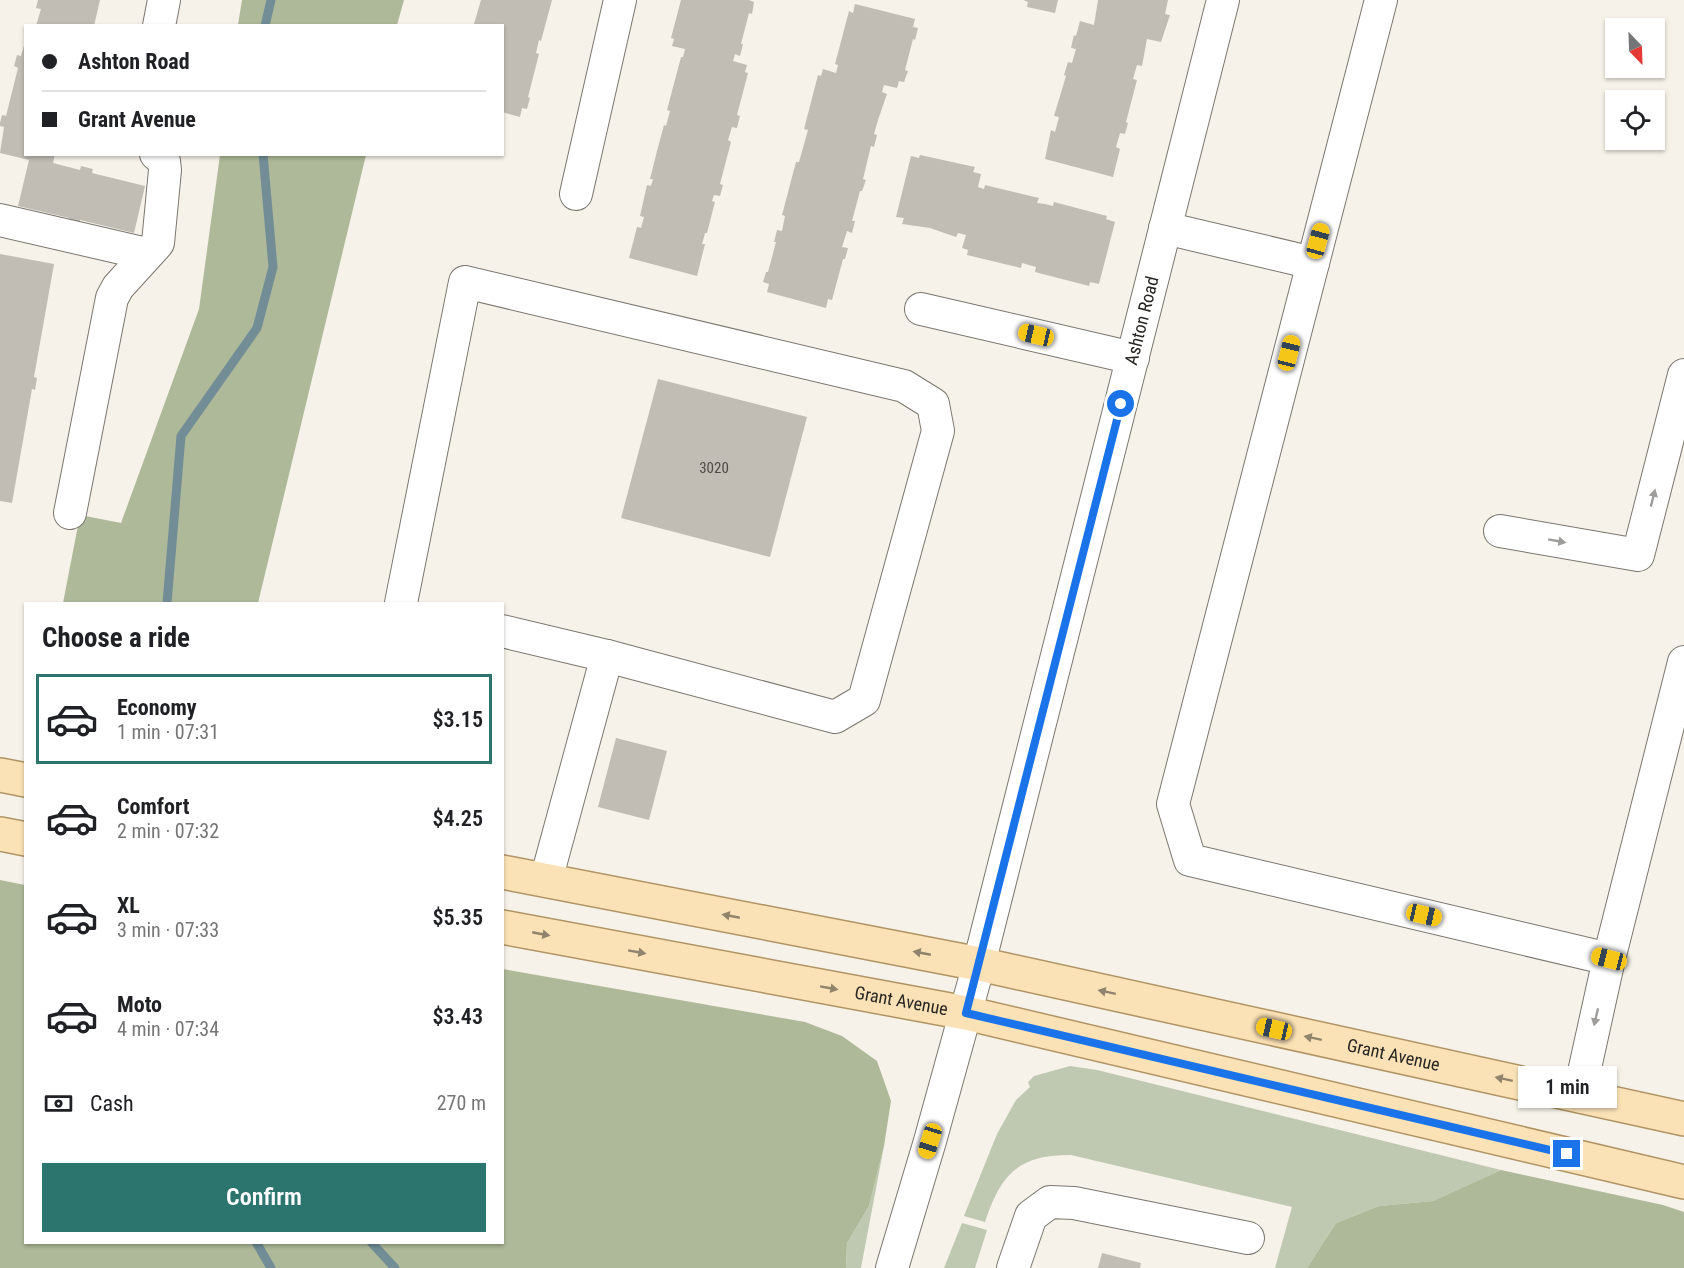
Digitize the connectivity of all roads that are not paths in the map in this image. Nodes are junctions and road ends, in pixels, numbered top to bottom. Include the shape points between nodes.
1 (164, 0) edge
2 (620, 0) edge
3 (1223, 0) edge
4 (1381, 0) edge
5 (159, 24) edge
6 (158, 156) edge
7 (576, 194) dead end
8 (0, 220) edge
9 (1165, 228) junction
10 (147, 254) junction
11 (1313, 263) junction
12 (921, 309) dead end
13 (1133, 358) junction
14 (1684, 375) edge
15 (70, 513) dead end
16 (1500, 531) dead end
17 (401, 602) edge
18 (504, 631) edge
19 (607, 656) junction
20 (1684, 662) edge
21 (0, 776) edge
22 (24, 780) edge
23 (0, 834) edge
24 (24, 839) edge
25 (504, 872) edge
26 (546, 880) junction
27 (504, 927) edge
28 (1609, 959) junction
29 (979, 964) junction
30 (966, 1013) junction
31 (1579, 1095) junction
32 (1684, 1119) edge
33 (1684, 1182) edge
34 (1248, 1239) dead end
35 (892, 1268) edge
36 (1013, 1268) edge

1 - 5 street
2 - 7 street
3 - 9 street, Ashton Road
4 - 11 street
6 - 10 street via 165,170 158,243
8 - 10 street
9 - 11 street
9 - 13 street, Ashton Road
10 - 15 street via 112,298
11 - 28 street via 1173,804 1190,860
12 - 13 street
13 - 29 street, Ashton Road
16 -> 14 street via 1638,555
17 - 19 street via 465,282 904,386 933,404 938,431 864,700 834,717
18 - 19 street
19 - 26 street
20 - 28 street
21 - 22 main road
23 - 24 main road
25 - 26 main road, Grant Avenue
29 -> 26 main road, Grant Avenue
27 -> 30 main road, Grant Avenue
28 -> 31 street
29 - 30 street, Ashton Road
31 -> 29 main road, Grant Avenue
30 - 33 main road, Grant Avenue
30 - 35 street, Ashton Road
31 - 32 main road, Grant Avenue
34 - 36 street via 1074,1203 1050,1202 1031,1216

